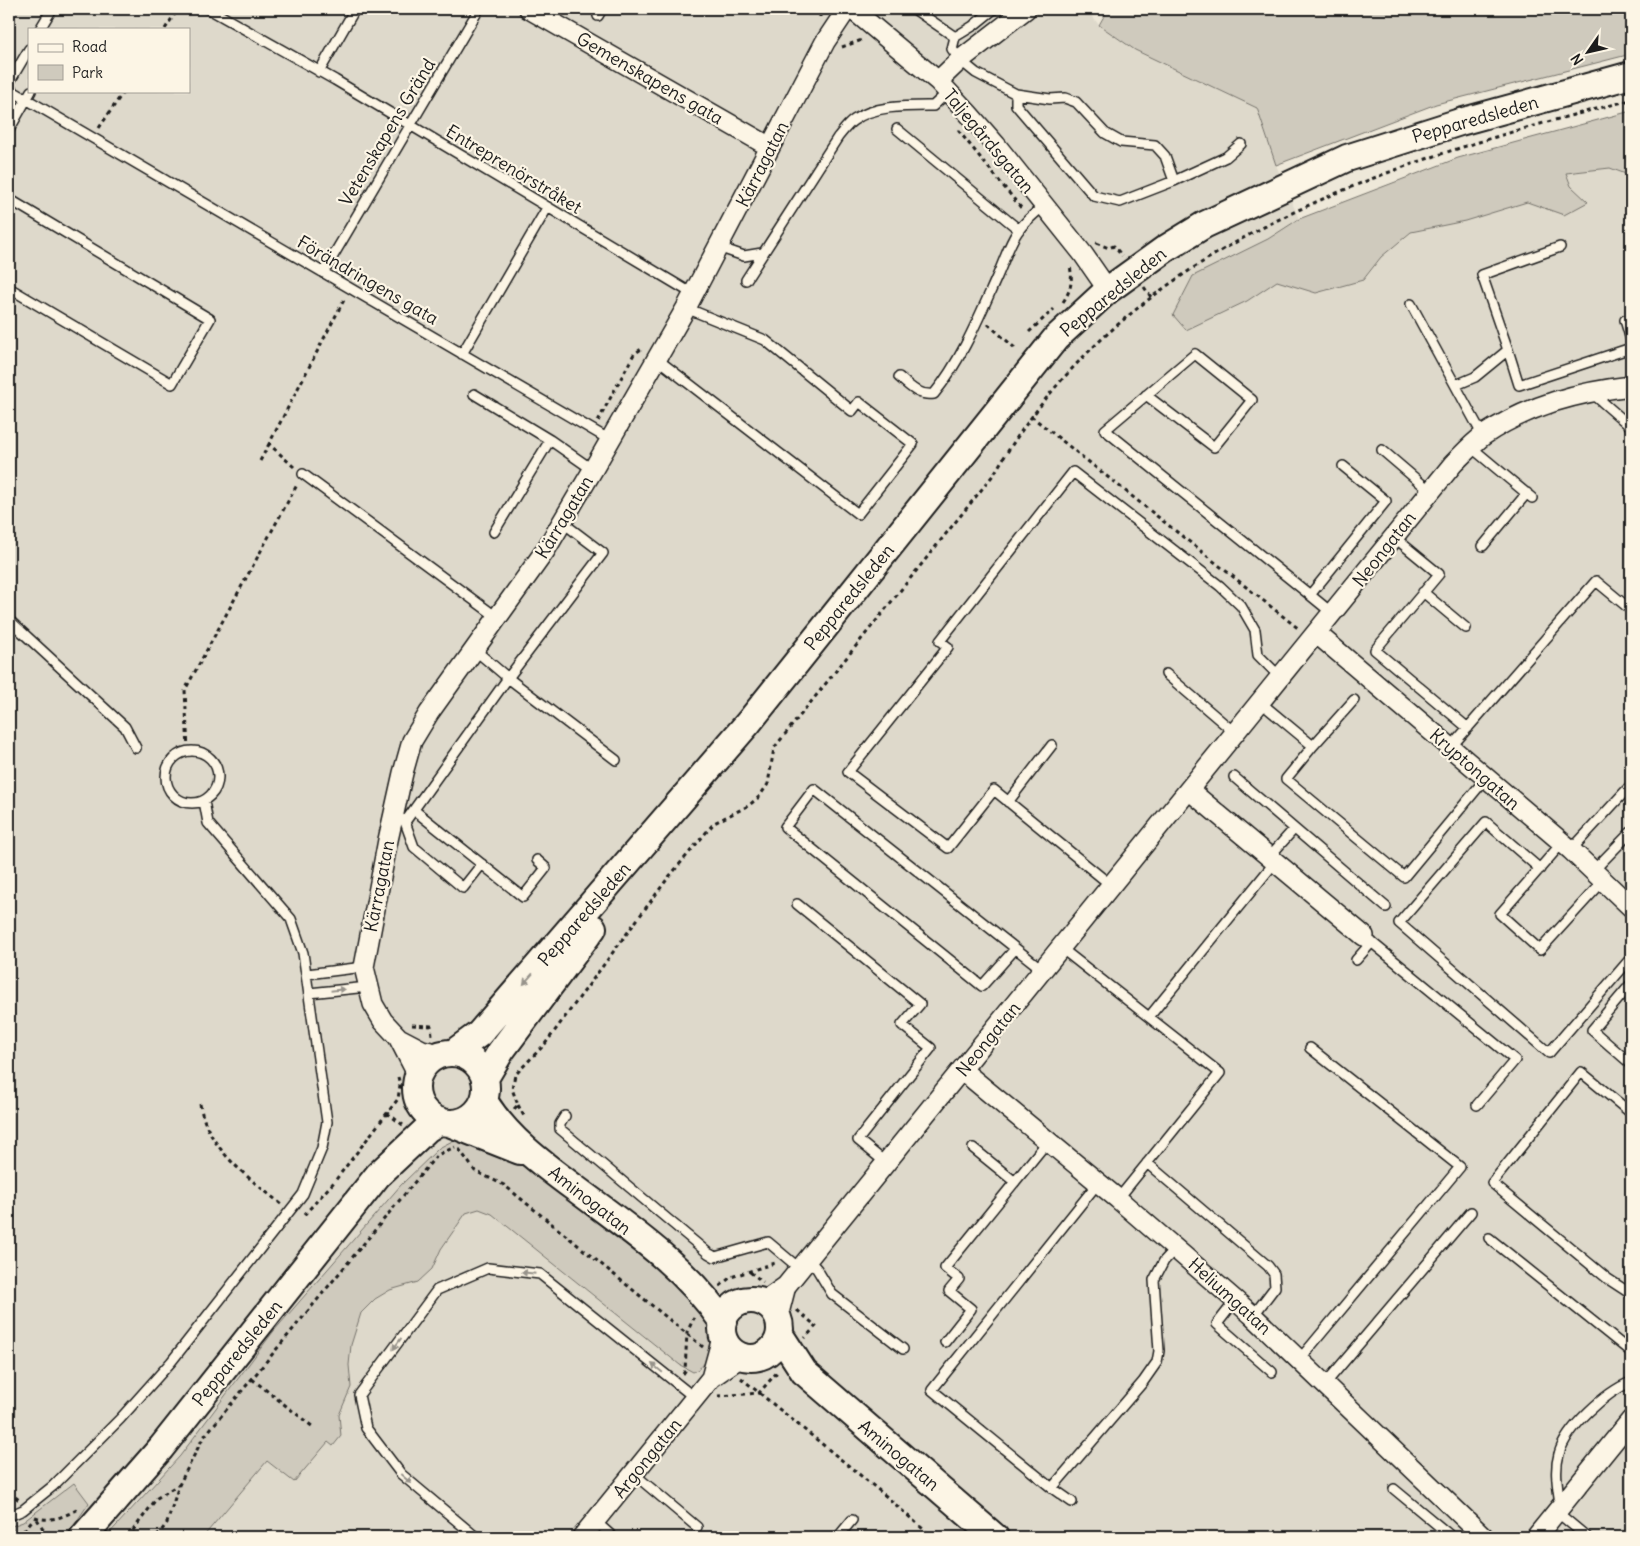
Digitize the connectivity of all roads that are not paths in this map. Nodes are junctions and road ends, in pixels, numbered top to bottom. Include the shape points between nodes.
1 (52, 9) edge
2 (209, 9) edge
3 (355, 9) edge
4 (479, 9) edge
5 (529, 9) edge
6 (847, 9) edge
7 (852, 9) edge
8 (914, 9) edge
9 (994, 9) edge
10 (1026, 9) edge
11 (41, 28) edge
12 (955, 37) junction
13 (28, 51) edge
14 (960, 60) junction
15 (319, 72) junction
16 (1631, 75) edge
17 (9, 83) edge
18 (943, 86) junction
19 (9, 89) edge
20 (1016, 94) junction
21 (29, 95) edge
22 (410, 125) junction
23 (897, 129) dead end
24 (9, 130) edge
25 (1241, 144) dead end
26 (770, 147) junction
27 (1174, 181) junction
28 (9, 199) edge
29 (1044, 206) junction
30 (547, 208) junction
31 (1018, 230) junction
32 (718, 246) junction
33 (1560, 248) dead end
34 (762, 253) junction
35 (323, 273) junction
36 (746, 280) dead end
37 (9, 288) edge
38 (1108, 290) junction
39 (690, 301) junction
40 (1411, 304) dead end
41 (1625, 320) dead end
42 (1631, 340) edge
43 (1631, 348) edge
44 (1508, 350) junction
45 (462, 354) junction
46 (657, 359) junction
47 (899, 377) dead end
48 (1456, 385) junction
49 (1631, 386) edge
50 (1588, 391) junction
51 (474, 394) dead end
52 (1146, 395) junction
53 (1631, 427) edge
54 (550, 440) junction
55 (610, 440) junction
56 (1477, 441) junction
57 (1382, 450) dead end
58 (1343, 466) dead end
59 (593, 470) junction
60 (303, 474) road end
61 (1430, 491) junction
62 (562, 522) junction
63 (494, 532) dead end
64 (1394, 537) junction
65 (1483, 546) dead end
66 (1424, 592) junction
67 (1310, 595) junction
68 (1631, 610) edge
69 (1332, 613) junction
70 (498, 618) junction
71 (9, 620) edge
72 (1466, 628) dead end
73 (1313, 636) junction
74 (475, 650) junction
75 (1166, 674) dead end
76 (1280, 677) junction
77 (508, 678) junction
78 (1354, 700) dead end
79 (1260, 702) junction
80 (1468, 728) junction
81 (1235, 733) junction
82 (1052, 745) dead end
83 (1313, 746) junction
84 (1451, 747) junction
85 (136, 748) dead end
86 (616, 760) dead end
87 (709, 770) junction
88 (1234, 778) dead end
89 (1486, 778) junction
90 (1631, 784) edge
91 (1189, 790) junction
92 (204, 801) junction
93 (1008, 802) junction
94 (414, 810) junction
95 (400, 817) junction
96 (1294, 829) junction
97 (1631, 832) edge
98 (1566, 847) junction
99 (1272, 859) junction
100 (537, 860) dead end
101 (482, 864) junction
102 (1540, 869) junction
103 (1598, 876) junction
104 (1112, 886) junction
105 (797, 904) dead end
106 (1386, 906) dead end
107 (1631, 907) edge
108 (1368, 939) junction
109 (1015, 948) junction
110 (1061, 948) junction
111 (1631, 958) edge
112 (1356, 960) dead end
113 (364, 966) junction
114 (1043, 970) junction
115 (307, 974) junction
116 (1631, 984) edge
117 (368, 987) junction
118 (309, 993) junction
119 (1149, 1017) junction
120 (398, 1037) junction
121 (1310, 1048) dead end
122 (447, 1053) junction
123 (1631, 1064) edge
124 (962, 1070) junction
125 (487, 1082) junction
126 (418, 1086) junction
127 (1477, 1105) dead end
128 (1631, 1112) edge
129 (565, 1116) dead end
130 (461, 1131) junction
131 (1048, 1141) junction
132 (973, 1148) dead end
133 (532, 1157) junction
134 (887, 1163) junction
135 (1147, 1163) junction
136 (378, 1175) junction
137 (1015, 1182) junction
138 (1098, 1183) junction
139 (1118, 1199) junction
140 (1471, 1212) dead end
141 (1489, 1238) dead end
142 (1176, 1248) junction
143 (799, 1262) junction
144 (693, 1283) junction
145 (1631, 1294) edge
146 (1235, 1300) junction
147 (765, 1313) junction
148 (1253, 1316) junction
149 (945, 1342) dead end
150 (903, 1349) dead end
151 (731, 1350) junction
152 (1631, 1352) edge
153 (1300, 1359) junction
154 (804, 1372) junction
155 (1272, 1372) dead end
156 (1631, 1382) edge
157 (1325, 1384) junction
158 (695, 1398) junction
159 (1631, 1420) edge
160 (634, 1474) junction
161 (1052, 1488) junction
162 (1394, 1488) dead end
163 (1072, 1502) dead end
164 (1559, 1509) junction
165 (9, 1516) edge
166 (852, 1520) dead end
167 (595, 1521) junction
168 (87, 1527) edge
169 (697, 1527) dead end
170 (476, 1537) edge
171 (582, 1537) edge
172 (613, 1537) edge
173 (838, 1537) edge
174 (995, 1537) edge
175 (1452, 1537) edge
176 (1484, 1537) edge
177 (1536, 1537) edge
178 (1587, 1537) edge

1 - 11 lane
2 - 15 lane, Entreprenörstråket
3 - 15 lane
4 - 22 lane, Vetenskapens Gränd
5 - 26 street, Gemenskapens gata
6 - 26 street, Kärragatan via 825,42
7 - 18 street, Taljegårdsgatan
8 - 12 lane
9 - 12 lane
10 - 14 street
12 - 14 lane via 952,48
13 - 17 lane
14 - 18 street
14 - 20 lane via 976,73
15 - 22 lane, Entreprenörstråket
16 - 38 street, Pepparedsleden via 1460,122 1347,158 1204,226
18 - 29 street, Taljegårdsgatan via 996,145
18 - 34 lane via 933,106 905,106 867,112 852,121 838,137
19 - 21 lane, Förändringens gata
20 - 27 lane via 1065,98 1076,102 1104,133 1121,142 1155,145 1165,156
20 - 27 lane via 1016,105 1094,196 1120,202
21 - 24 lane
21 - 35 lane, Förändringens gata via 92,138
22 - 30 lane, Entreprenörstråket
22 - 35 lane, Vetenskapens Gränd
23 - 31 lane
25 - 27 lane via 1226,157
26 - 32 street, Kärragatan
28 - 37 lane via 210,319 172,384
29 - 31 lane
29 - 38 street, Taljegårdsgatan
30 - 39 lane, Entreprenörstråket
30 - 45 lane
31 - 47 lane via 979,316 944,382 934,394 925,395
32 - 34 lane via 744,256
32 - 39 street, Kärragatan
33 - 44 lane via 1482,275
34 - 36 lane
35 - 45 lane, Förändringens gata
38 - 87 street, Pepparedsleden via 1056,338 1019,382
39 - 46 street, Kärragatan
39 - 46 lane, Entreprenörstråket via 765,340 852,411 859,402 913,444 858,514
40 - 48 lane
41 - 42 lane
43 - 44 lane via 1519,385
44 - 48 lane via 1475,377
45 - 55 lane, Förändringens gata
46 - 55 street, Kärragatan
48 - 56 lane
49 - 50 street, Neongatan
50 - 53 lane
50 - 56 street, Neongatan via 1527,412
51 - 54 lane
52 - 52 lane via 1194,354 1252,400 1214,447
52 - 67 lane via 1105,430
54 - 59 lane
54 - 63 lane
55 - 59 street, Kärragatan
56 - 61 street, Neongatan
56 - 65 lane via 1529,496
57 - 61 lane
58 - 67 lane via 1386,501
59 - 62 street, Kärragatan
60 - 70 lane
61 - 64 street, Neongatan
62 - 70 street, Kärragatan
62 - 77 lane via 603,553
64 - 66 lane via 1439,574
64 - 69 street, Neongatan
66 - 72 lane
66 - 80 lane via 1375,650
67 - 69 lane
68 - 80 lane via 1596,581
69 - 73 street, Neongatan
70 - 74 street, Kärragatan
71 - 85 lane via 125,727
73 - 76 street, Neongatan
73 - 84 street, Kryptongatan
74 - 77 lane
74 - 95 street, Kärragatan via 412,741
75 - 81 lane
76 - 79 street, Neongatan
76 - 93 lane via 1258,655 1255,630 1241,606 1220,586 1073,472 940,641 948,647 848,772 948,848 994,790
77 - 86 lane
77 - 94 lane
78 - 83 lane
79 - 81 street, Neongatan
79 - 83 lane
80 - 84 lane
81 - 91 street, Neongatan
82 - 93 lane
83 - 89 lane via 1286,779 1404,877
84 - 89 street, Kryptongatan
87 -> 122 street, Pepparedsleden via 479,1034
87 - 125 street, Pepparedsleden via 501,1051
88 - 96 lane
89 - 98 street, Kryptongatan
90 - 98 lane
91 - 99 street
91 - 104 street, Neongatan
92 - 92 lane via 217,783 216,766 204,754 188,750 179,753 167,766 166,783 176,798 184,802
92 - 115 lane via 208,823 291,919 304,953
93 - 104 lane
94 - 95 lane
94 - 101 lane
95 - 101 lane via 414,848 463,888
95 - 113 street, Kärragatan
96 - 99 lane
96 - 106 lane
97 - 103 lane
98 - 102 lane
98 - 103 street, Kryptongatan
99 - 108 street
99 - 119 lane
100 - 101 lane via 546,868 523,897
102 - 103 lane via 1500,914 1540,950
102 - 111 lane via 1486,822 1399,923 1549,1053
103 - 107 street, Kryptongatan
104 - 110 street, Neongatan
105 - 134 lane via 920,1004 902,1025 931,1048 858,1140
108 - 112 lane
108 - 127 lane via 1515,1060
109 - 109 lane via 814,789 785,827 982,986
109 - 114 lane
110 - 114 street, Neongatan
110 - 119 lane
113 - 115 lane
113 - 117 street, Kärragatan
114 - 124 street, Neongatan
115 - 118 lane
116 - 123 lane via 1592,1030
118 -> 117 lane
117 - 120 street, Kärragatan via 383,1021
118 - 165 lane via 327,1122 322,1148 303,1194 171,1362 120,1419 53,1486
119 - 135 lane via 1220,1073
120 - 122 street, Kärragatan via 422,1050
120 - 126 street, Kärragatan
121 - 153 lane via 1460,1167
122 - 125 street via 473,1060
122 - 126 street via 431,1059
124 - 131 street, Heliumgatan
124 - 134 street, Neongatan
125 - 130 street
125 - 133 street via 499,1095
125 - 133 street, Aminogatan via 501,1124
126 - 130 street via 426,1112
126 - 136 street, Pepparedsleden via 406,1127
128 - 145 lane via 1581,1072 1492,1183 1608,1279
129 - 143 lane via 560,1129 708,1253 715,1257 768,1242
130 - 133 street, Aminogatan
130 - 136 street via 445,1136
131 - 137 lane
131 - 138 street, Heliumgatan
132 - 137 lane
133 - 144 street, Aminogatan
134 - 143 street, Neongatan
135 - 139 lane
135 - 148 lane via 1274,1274 1275,1287
136 - 168 street, Pepparedsleden via 216,1379
137 - 149 lane via 945,1268 959,1279 949,1291 971,1309
138 - 139 street, Heliumgatan
138 - 161 lane via 932,1390
139 - 142 street, Heliumgatan
140 - 157 lane
141 - 152 lane
142 - 146 street, Heliumgatan
142 - 161 lane via 1154,1280 1157,1362
143 - 147 street, Neongatan
143 - 150 lane via 832,1294
144 - 147 street, Aminogatan
144 - 151 street, Aminogatan
146 - 148 street, Heliumgatan
146 - 155 lane via 1217,1324
147 - 151 street via 772,1349
147 - 151 street via 733,1305
147 - 154 street, Aminogatan
148 - 153 street, Heliumgatan
151 - 154 street, Aminogatan
151 - 158 street, Argongatan
153 - 157 street, Heliumgatan
154 - 174 street, Aminogatan
156 - 164 lane via 1602,1399 1564,1442 1556,1468
157 - 176 street, Heliumgatan
158 - 160 street, Argongatan
158 -> 170 lane via 540,1274 488,1268 437,1290 359,1395 366,1428 401,1474
159 - 164 street
160 - 167 street, Argongatan
160 - 169 lane
161 - 163 lane
162 - 175 lane
164 - 177 street
164 - 178 lane
166 - 173 lane
167 - 171 street, Argongatan
167 - 172 lane

